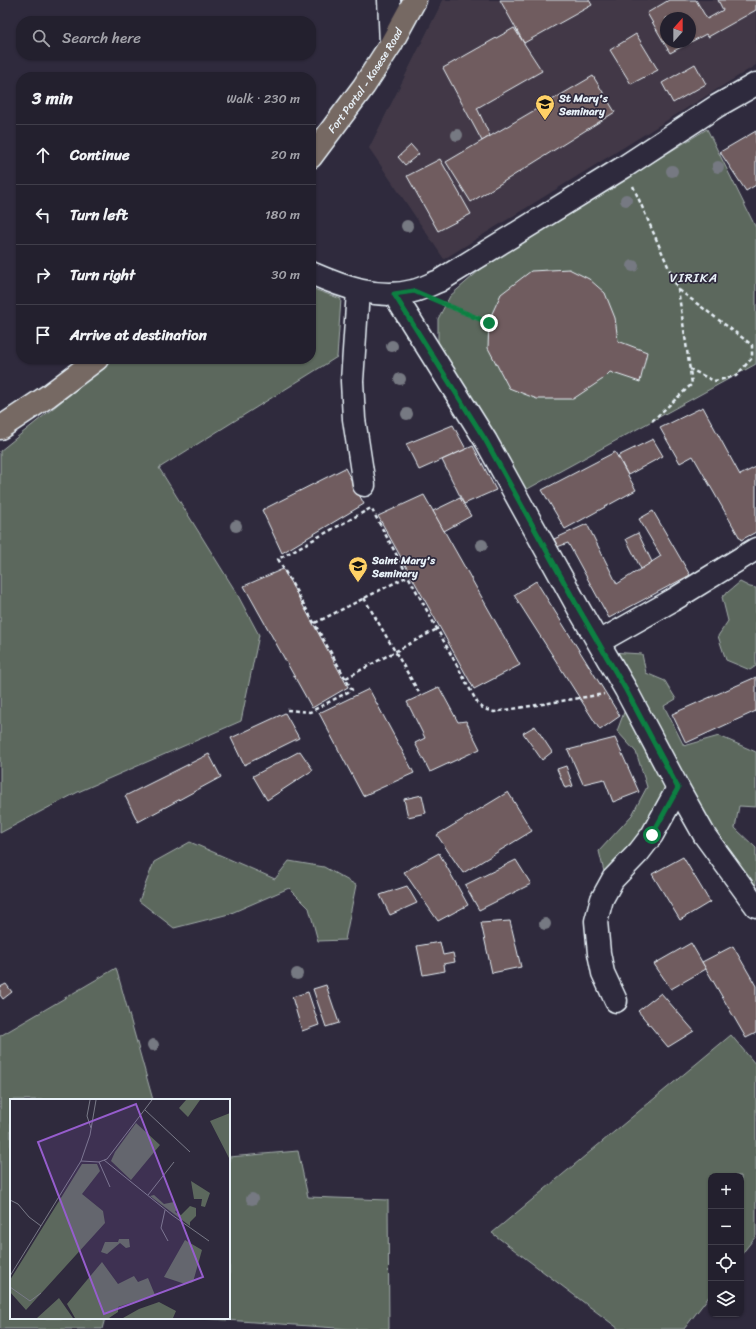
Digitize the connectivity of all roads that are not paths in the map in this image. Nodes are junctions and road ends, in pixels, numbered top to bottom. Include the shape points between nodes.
1 (389, 0) edge
2 (415, 0) edge
3 (391, 44) junction
4 (756, 84) edge
5 (316, 150) edge
6 (316, 275) edge
7 (358, 291) junction
8 (404, 293) junction
9 (90, 364) edge
10 (0, 428) edge
11 (364, 485) dead end
12 (756, 549) edge
13 (599, 642) junction
14 (678, 788) junction
15 (756, 906) edge
16 (616, 1001) dead end

1 - 3 street
2 - 3 highway, Fort Portal - Kasese Road
3 - 5 highway, Fort Portal - Kasese Road via 364,86
4 - 8 street via 439,281
6 - 7 street
7 - 8 street
7 - 11 street via 352,381 354,419
8 - 13 street
9 - 10 highway
12 - 13 street via 674,600
13 - 14 street
14 - 15 street via 706,836
14 - 16 street via 652,835 613,879 602,899 596,921 599,953 602,973

